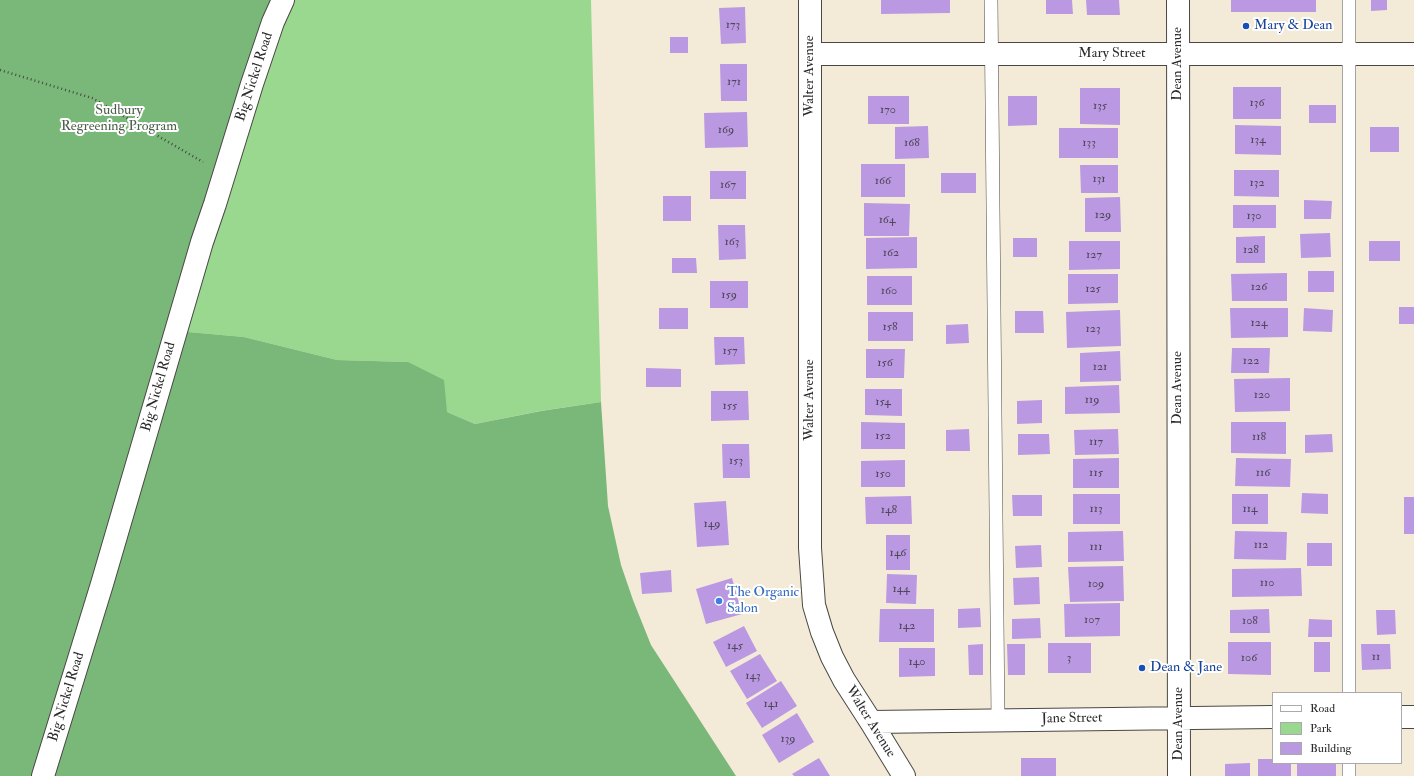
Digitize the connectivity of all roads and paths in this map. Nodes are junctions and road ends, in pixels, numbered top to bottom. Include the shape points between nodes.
1 (283, 0) edge
2 (810, 0) edge
3 (991, 0) edge
4 (1178, 0) edge
5 (1349, 0) edge
6 (810, 54) junction
7 (991, 54) junction
8 (1178, 54) junction
9 (1348, 54) junction
10 (1414, 54) edge
11 (0, 70) edge
12 (224, 175) junction
13 (1348, 692) edge
14 (1179, 717) junction
15 (1272, 717) edge
16 (1402, 717) edge
17 (1414, 717) edge
18 (998, 720) junction
19 (871, 722) junction
20 (1349, 764) edge
21 (44, 776) edge
22 (904, 776) edge
23 (1179, 776) edge
24 (1349, 776) edge

1 - 12 street, Big Nickel Road via 268,36
2 - 6 street, Walter Avenue
3 - 7 lane
4 - 8 street, Dean Avenue
5 - 9 lane
6 - 7 street, Mary Street
6 - 19 street, Walter Avenue via 810,548 814,605 832,657
7 - 8 street, Mary Street
7 - 18 lane
8 - 9 street, Mary Street
8 - 14 street, Dean Avenue
9 - 10 street, Mary Street
9 - 13 lane
11 - 12 path via 92,98
12 - 21 street, Big Nickel Road via 177,324
14 - 15 street, Jane Street
14 - 18 street, Jane Street
14 - 23 street, Dean Avenue
16 - 17 street
18 - 19 street, Jane Street
19 - 22 street, Walter Avenue
20 - 24 lane

